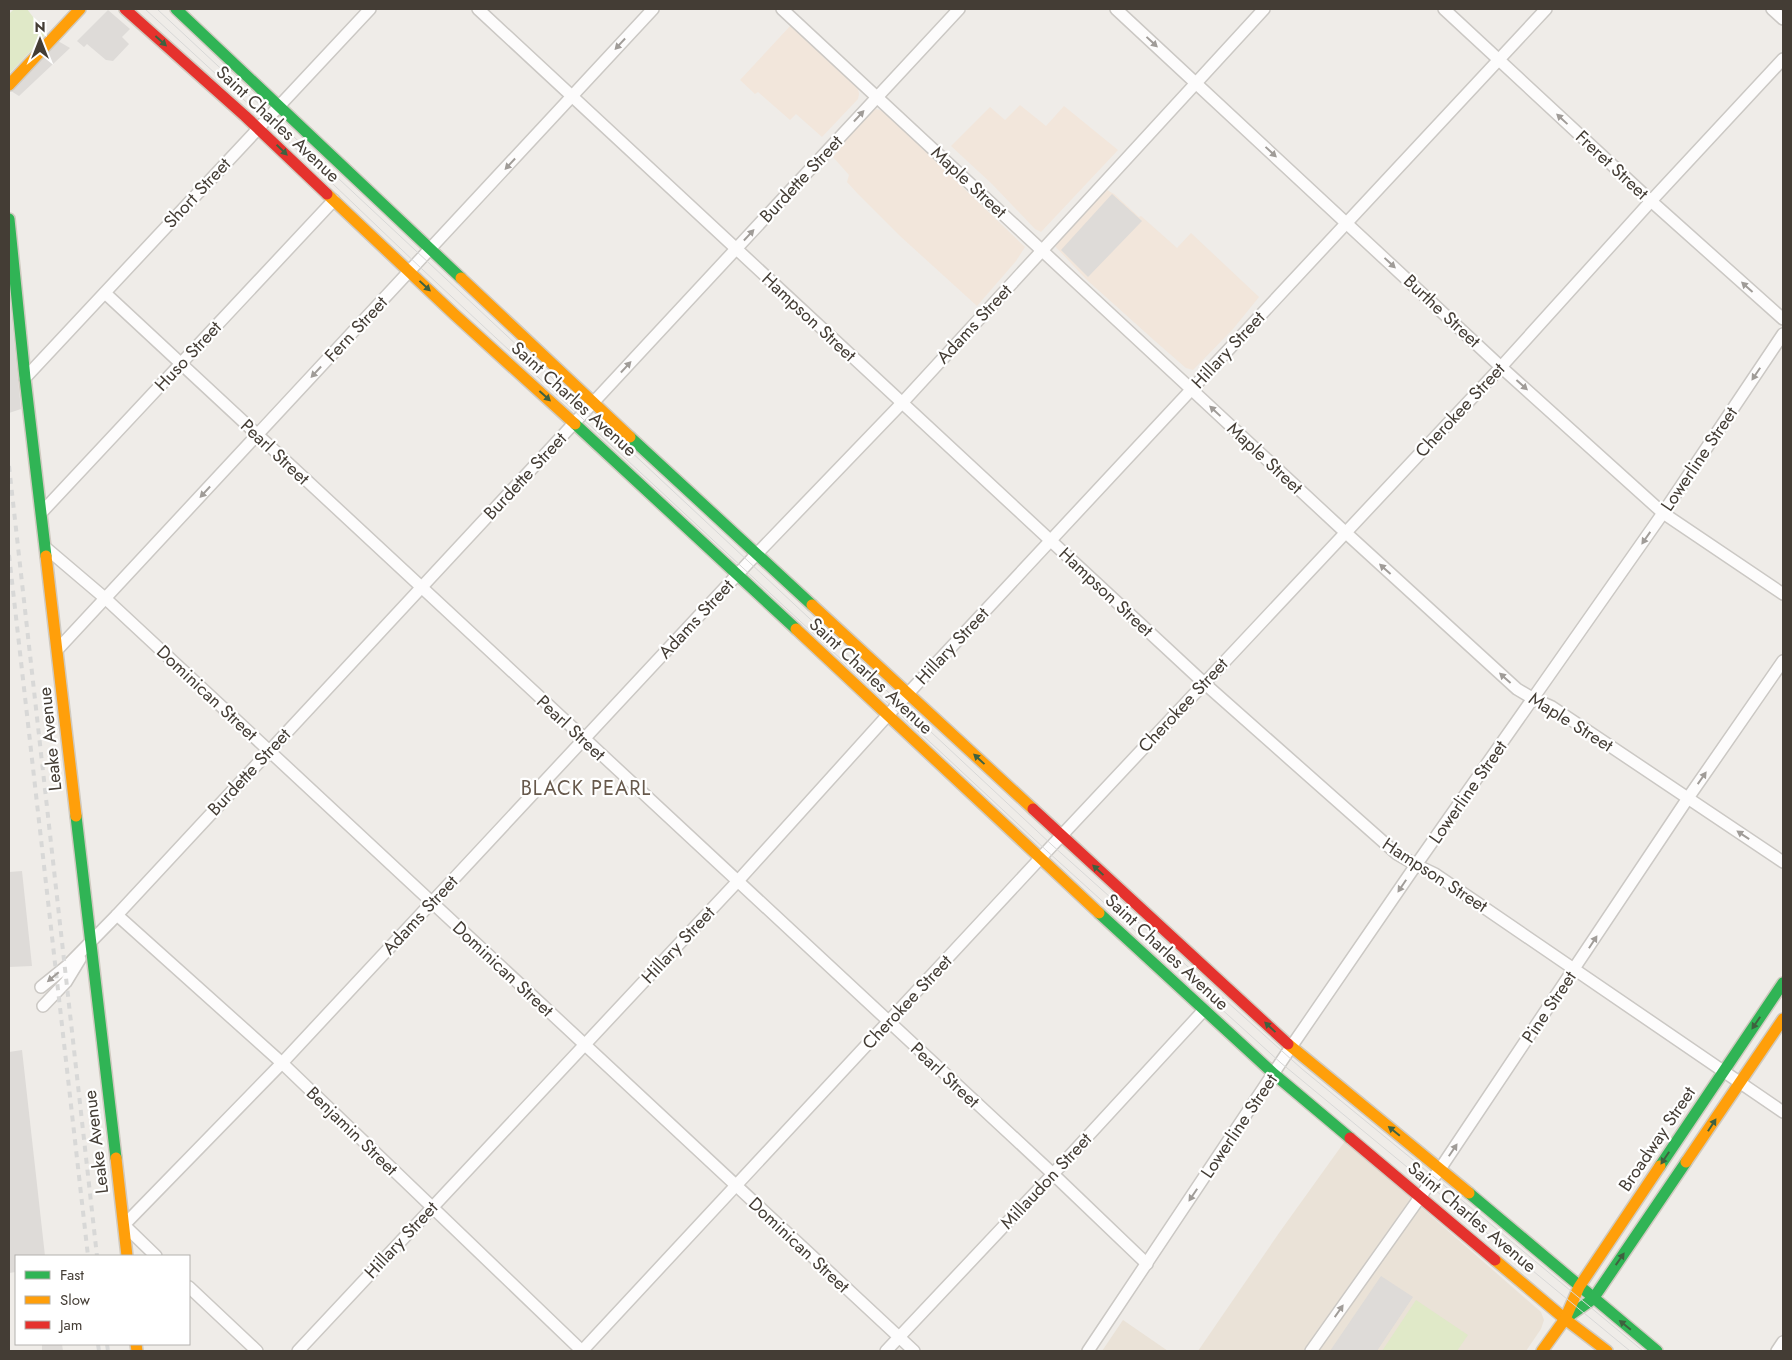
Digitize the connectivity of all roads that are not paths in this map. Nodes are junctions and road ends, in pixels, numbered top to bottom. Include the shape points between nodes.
1 (80, 9) edge
2 (125, 9) edge
3 (176, 9) edge
4 (370, 9) edge
5 (478, 9) edge
6 (653, 9) edge
7 (782, 9) edge
8 (959, 9) edge
9 (1116, 9) edge
10 (1264, 9) edge
11 (1444, 9) edge
12 (1546, 9) edge
13 (1772, 9) edge
14 (1783, 19) edge
15 (1783, 59) edge
16 (1498, 60) junction
17 (1196, 83) junction
18 (9, 85) edge
19 (572, 96) junction
20 (877, 97) junction
21 (279, 106) junction
22 (258, 128) junction
23 (334, 200) junction
24 (1651, 201) junction
25 (9, 219) edge
26 (1346, 222) junction
27 (736, 249) junction
28 (430, 250) junction
29 (1042, 250) junction
30 (409, 272) junction
31 (105, 293) junction
32 (1783, 319) edge
33 (1783, 334) edge
34 (180, 364) junction
35 (1501, 367) junction
36 (26, 378) junction
37 (1191, 389) junction
38 (593, 403) junction
39 (902, 403) junction
40 (574, 423) junction
41 (257, 436) junction
42 (42, 512) junction
43 (1663, 513) junction
44 (1345, 532) junction
45 (1050, 541) junction
46 (46, 548) junction
47 (758, 553) junction
48 (738, 574) junction
49 (421, 588) junction
50 (1783, 594) edge
51 (106, 599) junction
52 (58, 649) junction
53 (1783, 661) edge
54 (1204, 683) junction
55 (909, 692) junction
56 (1534, 699) junction
57 (887, 716) junction
58 (583, 740) junction
59 (269, 752) junction
60 (1688, 798) junction
61 (1062, 836) junction
62 (1040, 858) junction
63 (1783, 862) edge
64 (1416, 865) junction
65 (737, 882) junction
66 (431, 903) junction
67 (117, 915) junction
68 (90, 943) junction
69 (1575, 968) junction
70 (1783, 983) edge
71 (41, 987) dead end
72 (43, 1006) dead end
73 (1204, 1010) junction
74 (1783, 1018) edge
75 (888, 1022) junction
76 (584, 1044) junction
77 (1291, 1047) junction
78 (282, 1063) junction
79 (1724, 1071) junction
80 (1274, 1074) junction
81 (1740, 1082) junction
82 (1783, 1112) edge
83 (1440, 1169) junction
84 (1053, 1174) junction
85 (736, 1186) junction
86 (1420, 1196) junction
87 (431, 1207) junction
88 (124, 1224) junction
89 (127, 1255) edge
90 (155, 1255) edge
91 (1147, 1264) junction
92 (1579, 1287) junction
93 (190, 1288) edge
94 (1592, 1299) junction
95 (1565, 1318) junction
96 (899, 1338) junction
97 (1783, 1342) edge
98 (257, 1351) edge
99 (298, 1351) edge
100 (582, 1351) edge
101 (886, 1351) edge
102 (914, 1351) edge
103 (1088, 1351) edge
104 (1311, 1351) edge
105 (1542, 1351) edge
106 (1607, 1351) edge
107 (1656, 1351) edge
108 (1777, 1351) edge

1 - 18 main road
2 -> 22 main road, Saint Charles Avenue
3 - 21 main road, Saint Charles Avenue
4 - 21 street, Short Street
5 - 19 street, Hampson Street
6 -> 19 street, Fern Street
7 - 20 street, Maple Street
8 - 20 street, Burdette Street
9 -> 17 street, Burthe Street
10 - 17 street, Adams Street
11 - 16 street, Freret Street
12 - 16 street, Hillary Street
13 - 14 street
15 - 24 street, Cherokee Street
24 -> 16 street, Freret Street
16 - 26 street, Hillary Street
17 -> 26 street, Burthe Street
17 - 29 street, Adams Street
19 - 27 street, Hampson Street
19 -> 28 street, Fern Street
27 -> 20 street, Burdette Street
20 - 29 street, Maple Street
21 - 22 street, Short Street
21 - 28 main road, Saint Charles Avenue
22 -> 23 main road, Saint Charles Avenue
22 - 31 street, Short Street
23 - 30 main road, Saint Charles Avenue
23 - 34 street, Huso Street
32 -> 24 street, Freret Street
24 - 35 street, Cherokee Street
25 - 36 main road, Leake Avenue
26 -> 35 street, Burthe Street
26 - 37 street, Hillary Street
38 -> 27 street, Burdette Street
27 - 39 street, Hampson Street
28 - 30 street, Fern Street
28 - 38 main road, Saint Charles Avenue
29 - 37 street, Maple Street
29 - 39 street, Adams Street
30 -> 40 main road, Saint Charles Avenue
30 -> 41 street, Fern Street
31 - 34 street, Pearl Street
31 - 36 street, Short Street
33 -> 43 street, Lowerline Street
34 - 41 street, Pearl Street
34 - 42 street, Huso Street
35 -> 43 street, Burthe Street
35 - 44 street, Cherokee Street
36 - 42 main road, Leake Avenue
44 -> 37 street, Maple Street
37 - 45 street, Hillary Street
38 - 40 street, Burdette Street
38 - 47 main road, Saint Charles Avenue
39 - 45 street, Hampson Street
39 - 47 street, Adams Street
40 - 48 main road, Saint Charles Avenue
40 - 49 street, Burdette Street
41 - 49 street, Pearl Street
41 -> 51 street, Fern Street
42 - 46 main road, Leake Avenue
43 - 50 street, Burthe Street
43 -> 56 street, Lowerline Street
44 - 54 street, Cherokee Street
56 -> 44 street, Maple Street via 1516,689
45 - 54 street, Hampson Street
45 - 55 street, Hillary Street
46 - 51 street, Dominican Street
46 - 52 main road, Leake Avenue
47 - 48 street, Adams Street
47 - 55 main road, Saint Charles Avenue
48 - 57 main road, Saint Charles Avenue
48 - 58 street, Adams Street
49 - 58 street, Pearl Street
49 - 59 street, Burdette Street
51 - 52 street, Fern Street
51 - 59 street, Dominican Street
52 - 68 main road, Leake Avenue
60 -> 53 street, Pine Street
54 - 61 street, Cherokee Street
54 - 64 street, Hampson Street via 1397,854
55 - 57 street, Hillary Street
61 -> 55 main road, Saint Charles Avenue
56 - 60 street, Maple Street via 1552,707
56 - 64 street, Lowerline Street
57 - 62 main road, Saint Charles Avenue
57 - 65 street, Hillary Street
58 - 65 street, Pearl Street
58 - 66 street, Adams Street
59 - 66 street, Dominican Street
59 - 67 street, Burdette Street
63 -> 60 street, Maple Street
69 -> 60 street, Pine Street
61 - 62 street, Cherokee Street
77 -> 61 main road, Saint Charles Avenue
62 - 73 main road, Saint Charles Avenue
62 - 75 street, Cherokee Street
64 - 69 street, Hampson Street via 1435,874
64 -> 77 street, Lowerline Street
65 - 75 street, Pearl Street
65 - 76 street, Hillary Street
66 - 76 street, Dominican Street
66 - 78 street, Adams Street
67 - 68 street, Burdette Street
67 - 78 street, Benjamin Street
68 -> 71 street
68 - 72 street via 66,982
68 - 88 main road, Leake Avenue
69 - 79 street, Hampson Street
83 -> 69 street, Pine Street
70 -> 79 main road, Broadway Street
73 - 80 main road, Saint Charles Avenue
73 - 84 street, Millaudon Street
74 - 81 main road, Broadway Street
75 - 84 street, Pearl Street
75 - 85 street, Cherokee Street
76 - 85 street, Dominican Street
76 - 87 street, Hillary Street
77 - 80 street, Lowerline Street
83 -> 77 main road, Saint Charles Avenue
78 - 87 street, Benjamin Street
78 - 88 street, Adams Street
79 - 81 street, Hampson Street
79 -> 92 main road, Broadway Street
80 - 86 main road, Saint Charles Avenue
80 -> 91 street, Lowerline Street
81 - 82 street, Hampson Street
94 -> 81 main road, Broadway Street
83 - 86 street, Pine Street
83 - 92 main road, Saint Charles Avenue
84 - 91 street, Pearl Street
84 - 96 street, Millaudon Street
85 - 96 street, Dominican Street
85 - 100 street, Cherokee Street
86 - 95 main road, Saint Charles Avenue
104 -> 86 street, Pine Street
87 - 99 street, Hillary Street
87 - 100 street, Benjamin Street
88 - 89 main road, Leake Avenue
88 - 90 street
91 - 103 street, Lowerline Street
92 - 94 main road, Saint Charles Avenue
92 - 95 main road, Broadway Street
93 - 98 street
94 - 95 main road, Broadway Street
107 -> 94 main road, Saint Charles Avenue
95 - 105 main road, Broadway Street
95 - 106 main road, Saint Charles Avenue
96 - 101 street, Millaudon Street
96 - 102 street, Dominican Street
97 - 108 street

